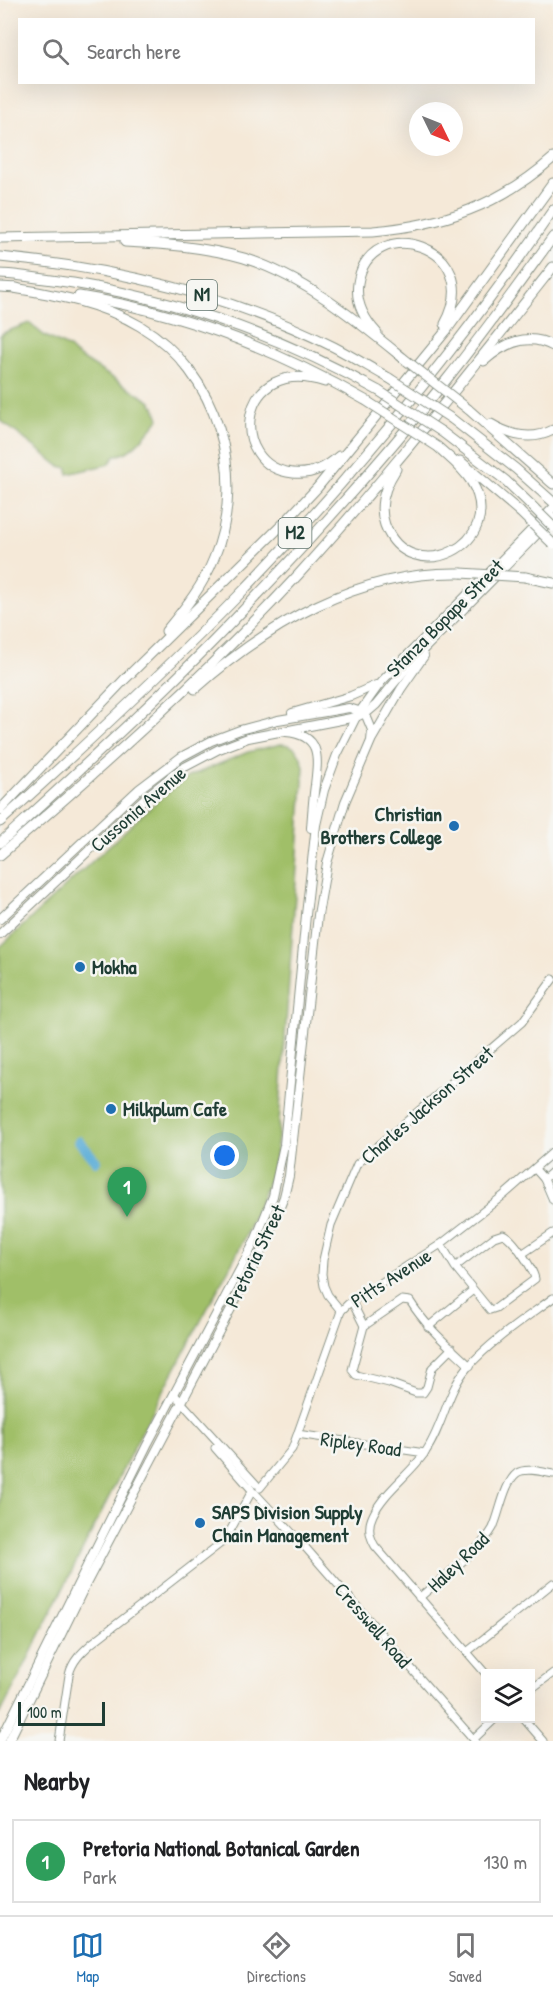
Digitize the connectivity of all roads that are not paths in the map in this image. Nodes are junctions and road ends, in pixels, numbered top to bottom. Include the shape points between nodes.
1 (553, 158) edge
2 (553, 183) edge
3 (553, 210) edge
4 (39, 237) junction
5 (553, 237) edge
6 (0, 238) edge
7 (0, 257) edge
8 (553, 267) edge
9 (0, 274) edge
10 (0, 287) edge
11 (14, 288) junction
12 (553, 346) edge
13 (402, 357) junction
14 (411, 373) junction
15 (452, 395) junction
16 (364, 400) junction
17 (382, 409) junction
18 (470, 410) junction
19 (424, 430) junction
20 (553, 430) edge
21 (439, 447) junction
22 (552, 483) edge
23 (553, 502) edge
24 (553, 508) edge
25 (553, 518) edge
26 (553, 527) edge
27 (553, 544) edge
28 (553, 583) edge
29 (442, 631) junction
30 (124, 681) junction
31 (381, 682) junction
32 (360, 713) junction
33 (278, 720) junction
34 (277, 732) junction
35 (347, 735) joint
36 (371, 741) junction
37 (113, 757) junction
38 (0, 810) edge
39 (0, 822) edge
40 (0, 843) edge
41 (0, 855) edge
42 (310, 868) junction
43 (0, 919) edge
44 (0, 934) edge
45 (553, 979) edge
46 (553, 1152) edge
47 (535, 1169) junction
48 (553, 1171) edge
49 (544, 1179) junction
50 (553, 1200) edge
51 (553, 1233) edge
52 (441, 1244) junction
53 (522, 1254) junction
54 (455, 1267) junction
55 (473, 1290) junction
56 (553, 1298) edge
57 (352, 1302) junction
58 (341, 1311) junction
59 (364, 1326) junction
60 (428, 1327) junction
61 (452, 1348) junction
62 (470, 1366) junction
63 (172, 1397) junction
64 (181, 1406) junction
65 (297, 1434) junction
66 (424, 1453) junction
67 (553, 1474) edge
68 (256, 1488) junction
69 (553, 1583) edge
70 (419, 1598) junction
71 (467, 1652) junction
72 (482, 1669) edge
73 (553, 1673) edge
74 (535, 1687) edge
75 (492, 1723) edge
76 (527, 1723) edge
77 (474, 1740) edge
78 (0, 1741) edge
79 (9, 1741) edge
80 (59, 1741) edge
81 (543, 1741) edge

1 - 4 highway via 522,183 484,204 417,226 373,231
2 - 14 highway
3 - 39 highway, M2 via 427,379 286,543 188,646
4 - 6 highway
4 - 13 highway via 180,246 244,259 307,287
5 - 40 highway, M2 via 448,378 296,555 147,707
7 - 23 highway, N1, bridge via 62,264 159,284 230,304 295,329 389,378 452,418
8 - 15 highway
9 - 26 highway, N1, bridge via 96,287 194,310 280,341 379,391 442,432 505,480
10 - 11 highway
11 - 16 highway via 95,298 205,326 277,354
11 - 30 highway via 96,306 149,332 180,359 195,379 222,436 228,501 214,559 189,602
12 - 15 highway via 524,339 504,345
13 - 14 highway via 367,321 358,302 357,287 362,269 373,256 391,245 412,243 430,249 446,263 455,295 443,328
13 - 18 highway, bridge
14 - 17 highway
15 - 19 highway
16 - 17 highway via 313,378 294,376 279,380 255,402 250,434 265,461 279,470 315,471 339,456
16 - 21 highway, bridge
17 - 30 highway via 294,513
18 - 20 highway via 511,434 534,436
18 - 22 highway
19 - 21 highway via 391,477 382,507 393,539 420,556 439,556 458,549 474,532 479,513 470,480
19 - 37 highway via 276,597 201,675
21 - 27 highway, bridge via 482,479
24 - 31 main road, Stanza Bopape Street
25 - 29 main road, Stanza Bopape Street
28 - 37 highway, bridge via 461,573 417,577 372,586 317,605 237,653
29 - 32 main road via 376,705
29 - 36 main road, Stanza Bopape Street via 410,675
30 - 38 highway
31 - 32 main road, Stanza Bopape Street
31 - 33 main road via 360,693
32 - 33 main road via 349,708
32 - 34 main road, Cussonia Avenue
32 - 35 main road, Stanza Bopape Street
32 - 36 main road via 372,730
33 - 43 main road, Cussonia Avenue via 211,741 169,765
34 - 42 main road via 305,737 316,752
34 - 44 main road, Cussonia Avenue via 219,749 171,776
35 - 42 main road, Pretoria Street via 322,796
36 - 64 main road, Pretoria Street via 345,802 324,880 294,1146 284,1197 264,1246
37 - 41 highway
42 - 63 main road, Pretoria Street via 280,1171 255,1241
45 - 58 street, Charles Jackson Street via 522,1022 357,1164 331,1225 323,1260 324,1286
46 - 47 street, Pitts Avenue
47 - 49 street
47 - 52 street, Pitts Avenue
48 - 49 street
49 - 50 street
51 - 53 street
52 - 54 street
52 - 57 street, Pitts Avenue
53 - 54 street via 508,1236 500,1234
53 - 55 street via 534,1273 534,1281 496,1308 489,1309
54 - 55 street
55 - 60 street
56 - 62 street via 496,1339
57 - 58 street, Pitts Avenue
57 - 59 street
58 - 65 street, Pitts Avenue
59 - 60 street via 406,1299
59 - 61 street via 354,1374 416,1393 425,1392 432,1368
60 - 61 street
61 - 62 street
62 - 66 street via 457,1382
63 - 64 street, Cresswell Road
63 - 78 main road, Pretoria Street
64 - 68 street, Cresswell Road
64 - 79 main road, Pretoria Street via 84,1588
65 - 66 street, Ripley Road
65 - 68 street, Pitts Avenue via 288,1456
66 - 70 street via 378,1507 370,1535
67 - 70 street, Haley Road via 523,1470 514,1475 494,1526 484,1540
68 - 77 street, Cresswell Road via 271,1510
68 - 80 street via 225,1540 77,1658 69,1675
69 - 71 street
70 - 71 street
71 - 72 street
73 - 74 street
75 - 77 street
76 - 81 street

